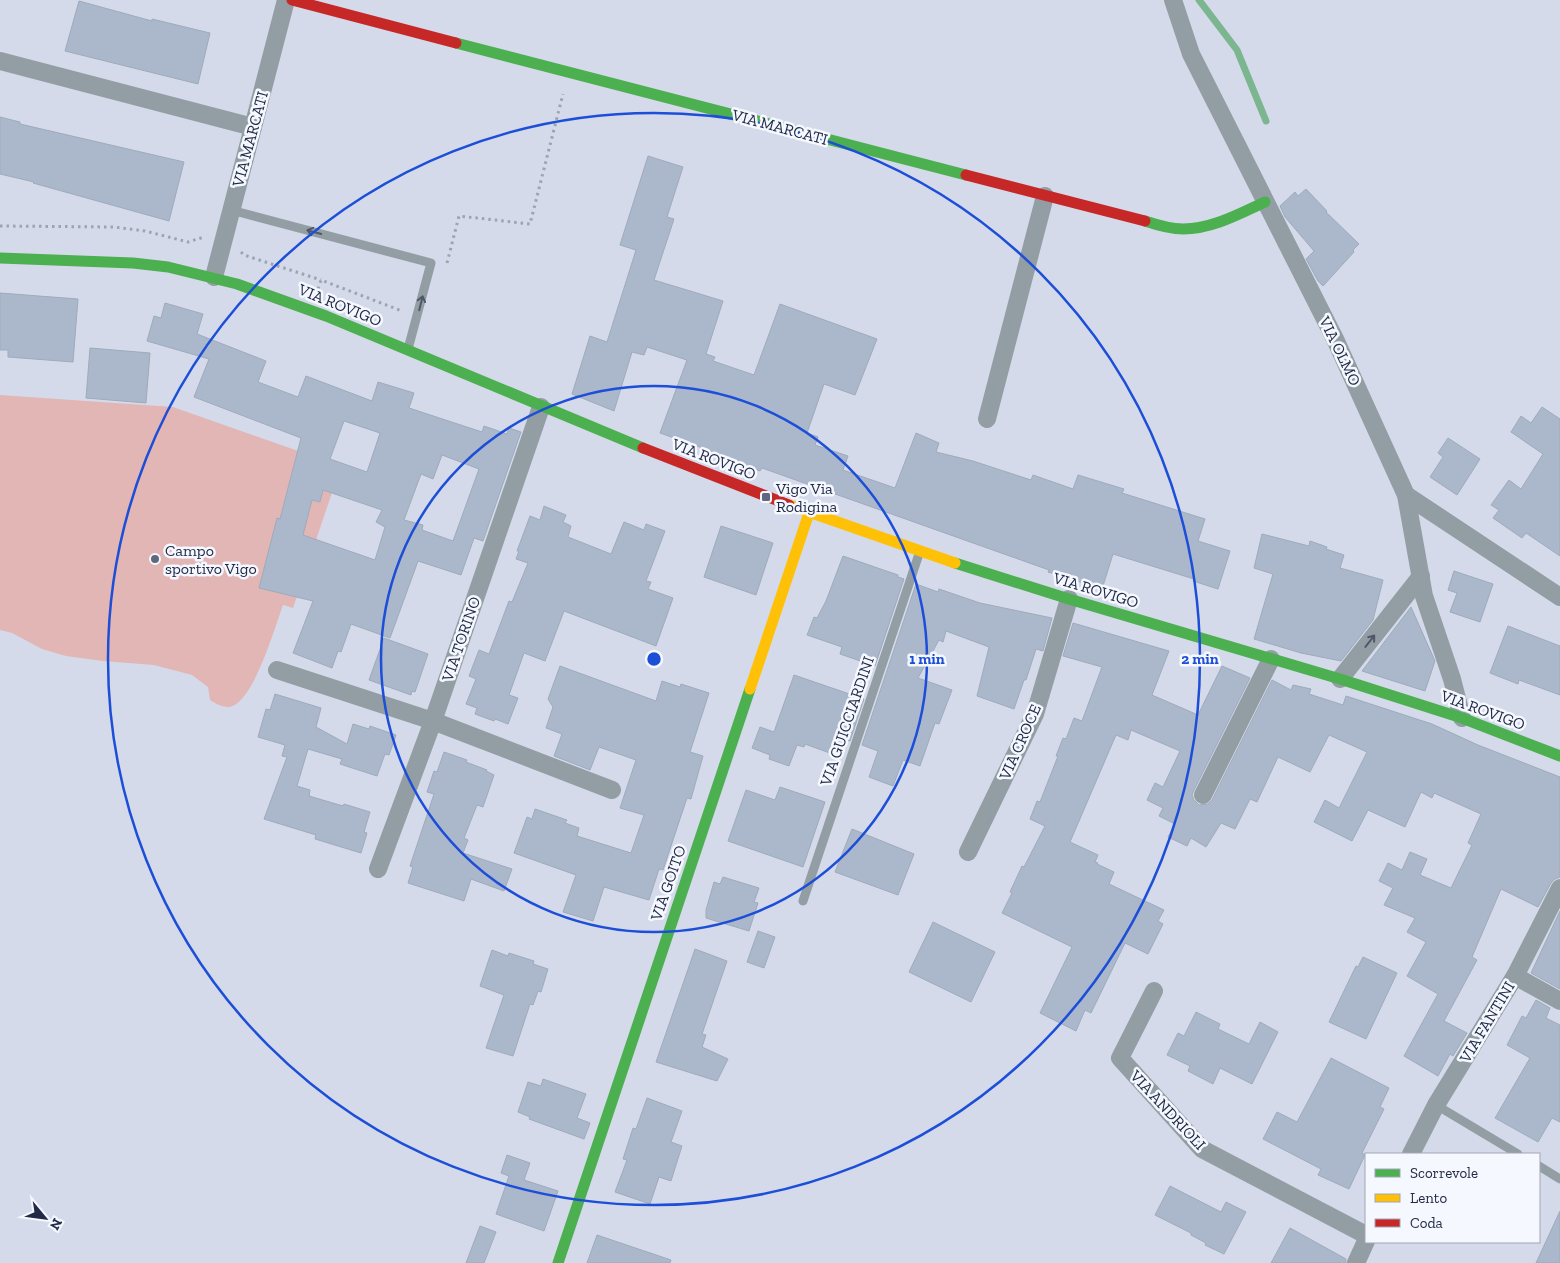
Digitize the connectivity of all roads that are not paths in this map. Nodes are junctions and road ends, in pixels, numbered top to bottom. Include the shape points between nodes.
1 (286, 0) edge
2 (292, 0) edge
3 (1173, 0) edge
4 (0, 61) edge
5 (253, 127) junction
6 (1045, 196) junction
7 (1265, 202) junction
8 (231, 210) junction
9 (0, 258) edge
10 (214, 277) junction
11 (408, 350) junction
12 (541, 407) junction
13 (987, 419) dead end
14 (1406, 495) junction
15 (809, 513) junction
16 (920, 552) junction
17 (1420, 576) junction
18 (1560, 596) edge
19 (1068, 599) junction
20 (1271, 659) junction
21 (277, 670) dead end
22 (1340, 679) junction
23 (1462, 718) junction
24 (433, 721) junction
25 (1560, 756) edge
26 (612, 790) dead end
27 (1203, 795) dead end
28 (968, 852) dead end
29 (378, 869) dead end
30 (1560, 888) edge
31 (803, 901) dead end
32 (1515, 976) junction
33 (1154, 990) dead end
34 (1560, 1001) edge
35 (1436, 1105) junction
36 (1412, 1153) edge
37 (1516, 1153) edge
38 (1540, 1167) edge
39 (1560, 1179) edge
40 (1365, 1234) edge
41 (1366, 1243) edge
42 (558, 1263) edge
43 (1356, 1263) edge

1 - 5 street, VIA MARCATI
2 - 6 street, VIA MARCATI
3 - 7 street, VIA OLMO via 1192,54
4 - 5 street
5 - 8 street, VIA MARCATI
6 - 7 street, VIA MARCATI via 1180,230 1200,229
6 - 13 street
7 - 14 street, VIA OLMO via 1335,340
8 - 10 street, VIA MARCATI
11 -> 8 lane via 431,263
9 - 10 street, VIA ROVIGO via 133,263
10 - 11 street, VIA ROVIGO via 303,307
11 - 12 street, VIA ROVIGO
12 - 15 street, VIA ROVIGO
12 - 24 street, VIA TORINO
14 - 17 street, VIA OLMO
14 - 18 street
15 - 16 street, VIA ROVIGO
15 - 42 street, VIA GOITO
16 - 19 street, VIA ROVIGO
16 - 31 lane, VIA GUICCIARDINI
22 -> 17 street
17 - 23 street, VIA OLMO
19 - 20 street, VIA ROVIGO
19 - 28 street, VIA CROCE via 1035,714
20 - 22 street, VIA ROVIGO
20 - 27 street
21 - 24 street
22 - 23 street, VIA ROVIGO
23 - 25 street, VIA ROVIGO
24 - 26 street
24 - 29 street, VIA TORINO
30 - 32 street, VIA FANTINI
32 - 34 street
32 - 35 street, VIA FANTINI
33 - 40 street, VIA ANDRIOLI via 1120,1058 1202,1149
35 - 36 street, VIA FANTINI
35 - 37 lane
38 - 39 lane
41 - 43 street

